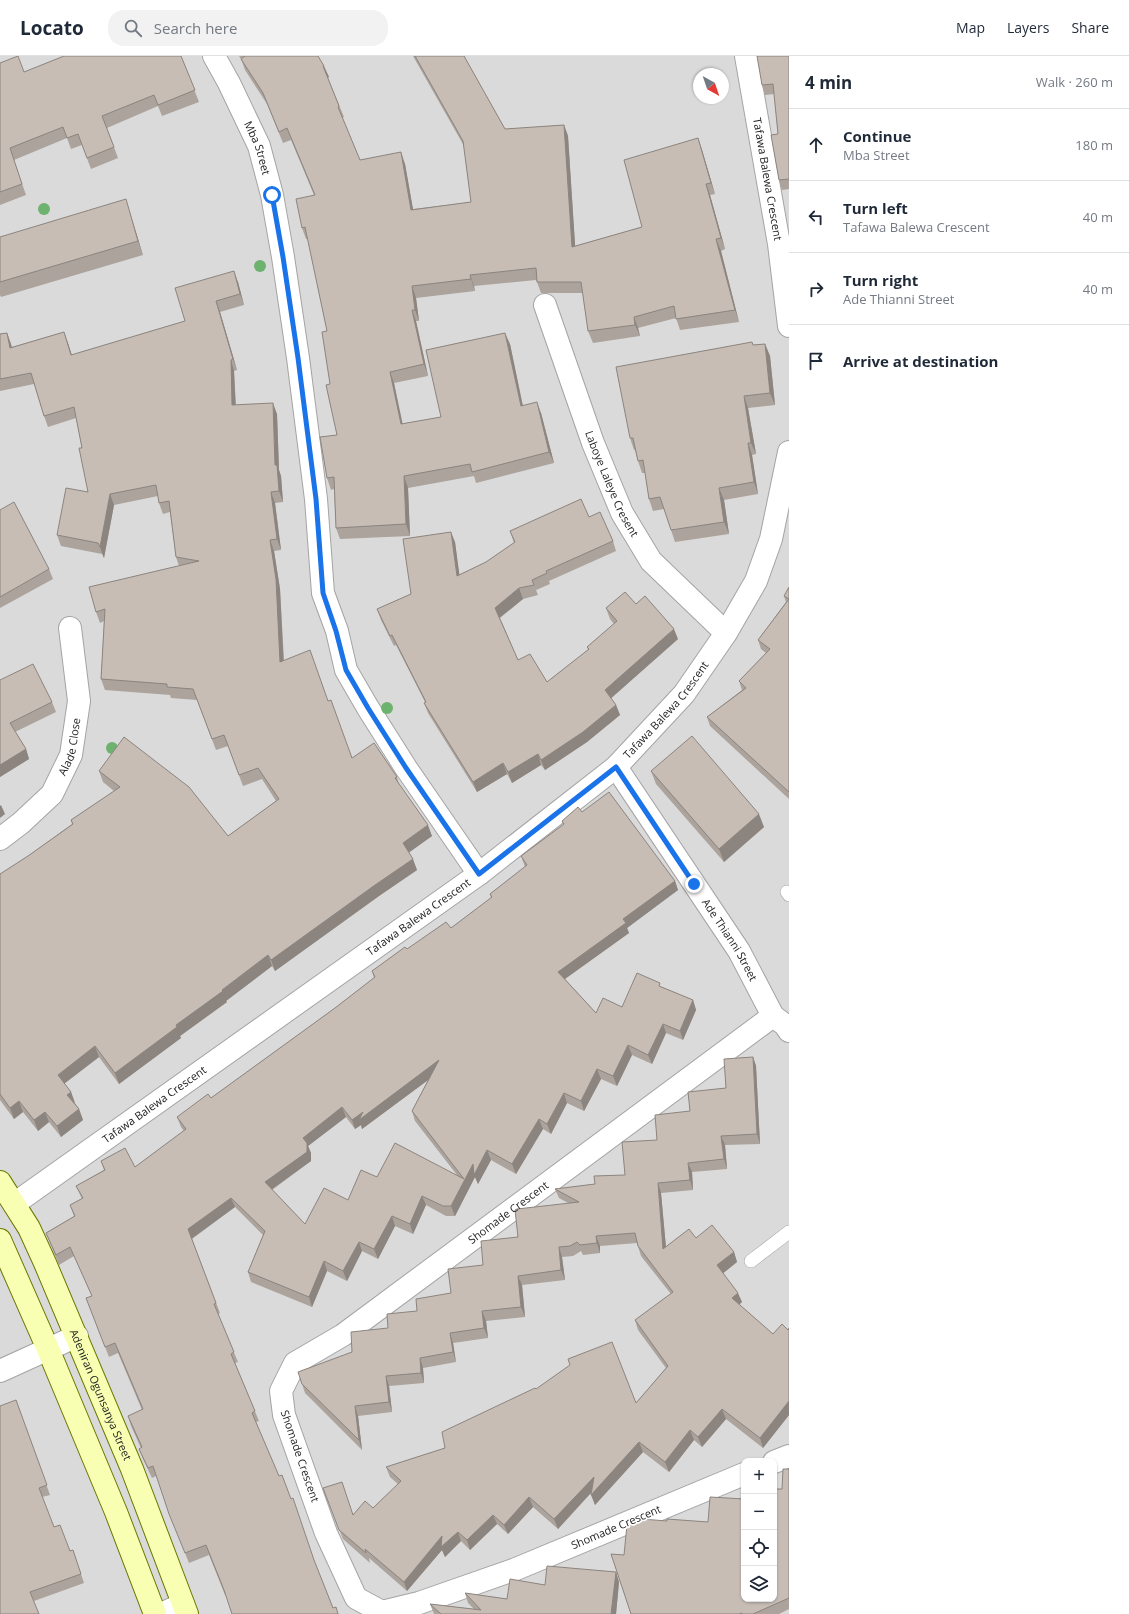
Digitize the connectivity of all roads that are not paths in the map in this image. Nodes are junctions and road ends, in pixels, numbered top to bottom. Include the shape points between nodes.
1 (214, 56) edge
2 (746, 56) edge
3 (545, 305) dead end
4 (789, 326) edge
5 (789, 452) edge
6 (70, 628) dead end
7 (726, 633) junction
8 (616, 767) junction
9 (0, 839) edge
10 (479, 874) junction
11 (784, 1024) edge
12 (0, 1182) edge
13 (14, 1204) junction
14 (789, 1232) edge
15 (0, 1240) edge
16 (750, 1261) dead end
17 (77, 1336) junction
18 (48, 1349) junction
19 (0, 1371) edge
20 (789, 1456) edge
21 (777, 1461) edge
22 (741, 1475) edge
23 (185, 1609) edge
24 (154, 1614) edge
25 (161, 1614) edge

1 - 10 street, Mba Street via 259,146 272,195 302,389 316,499 323,593 346,670 410,774
2 - 4 street, Tafawa Balewa Crescent via 779,244
3 - 7 street, Laboye Laleye Cresent via 593,443 622,513 652,561
5 - 7 street, Tafawa Balewa Crescent via 772,539 756,581
6 - 9 street, Alade Close via 79,701 71,755 52,794
7 - 8 street, Tafawa Balewa Crescent via 684,694
8 - 10 street, Tafawa Balewa Crescent
8 - 11 street, Ade Thianni Street via 739,951
10 - 13 street, Tafawa Balewa Crescent
11 - 22 street, Shomade Crescent via 344,1335 295,1364 281,1391 284,1415 326,1533 356,1598 382,1612 419,1603 516,1569
12 - 13 main road, Adeniran Ogunsanya Street
13 - 17 main road, Adeniran Ogunsanya Street via 29,1228
14 - 16 lane
15 - 18 main road
17 - 18 street
17 - 23 main road, Adeniran Ogunsanya Street via 132,1469
18 - 19 street
18 - 24 main road via 116,1512
20 - 21 street
23 - 25 street

